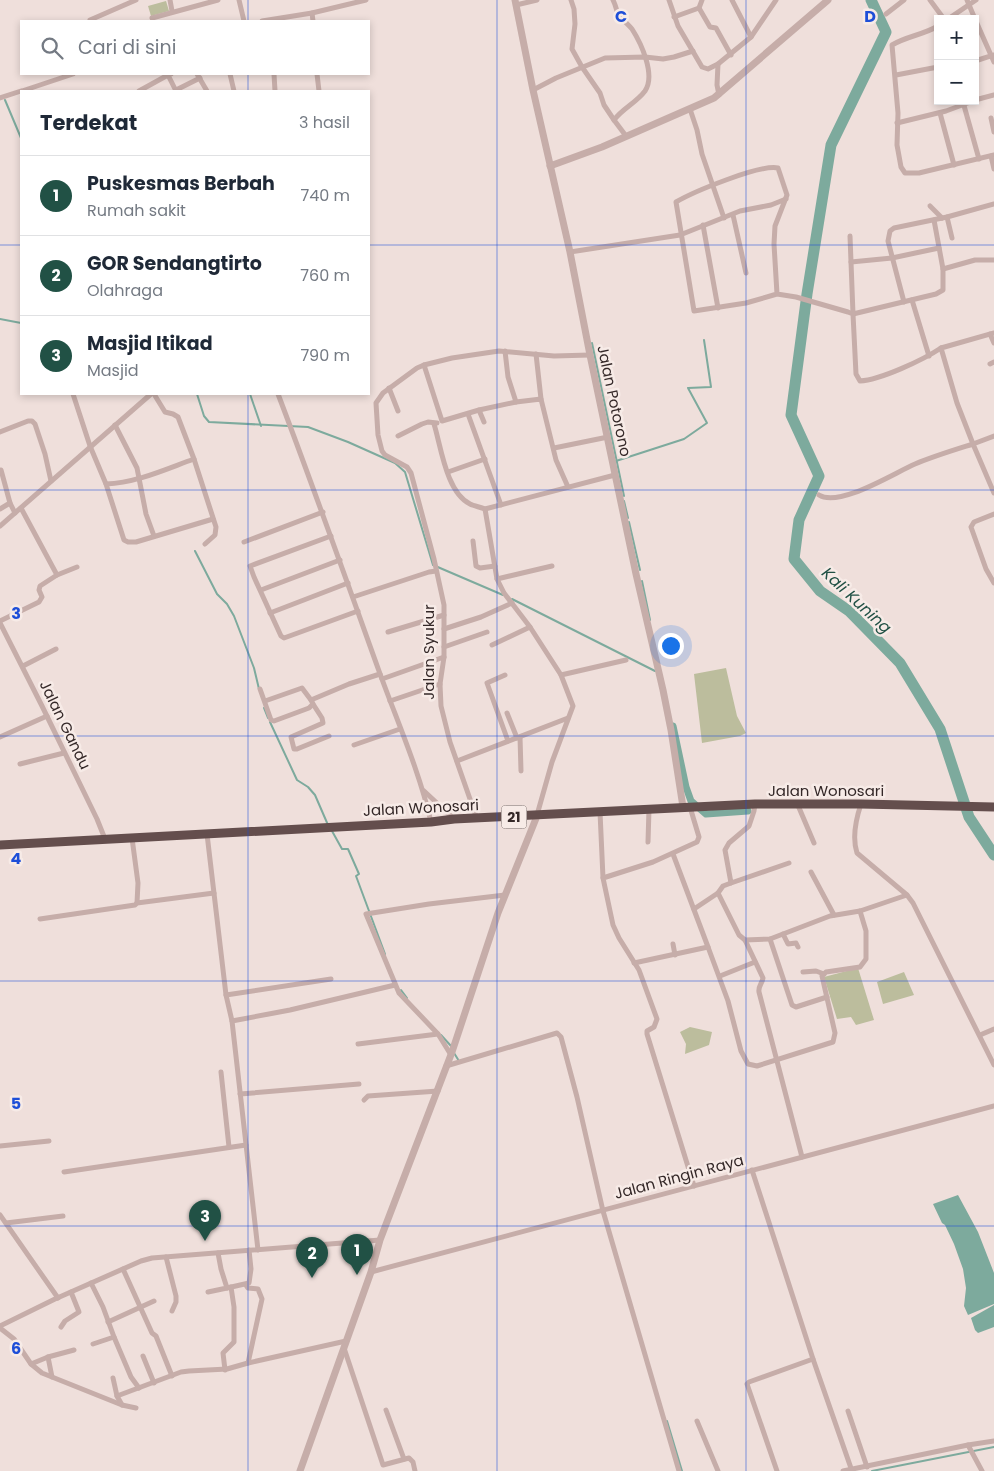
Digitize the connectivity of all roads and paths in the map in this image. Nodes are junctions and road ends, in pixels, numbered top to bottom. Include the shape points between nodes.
1 (136, 0) edge
2 (170, 0) edge
3 (218, 0) edge
4 (238, 0) edge
5 (366, 0) edge
6 (537, 0) edge
7 (571, 0) edge
8 (613, 0) edge
9 (669, 0) edge
10 (702, 0) edge
11 (732, 0) edge
12 (776, 0) edge
13 (828, 0) edge
14 (904, 0) edge
15 (930, 0) edge
16 (976, 0) edge
17 (968, 2) edge
18 (516, 3) edge
19 (699, 8) junction
20 (172, 11) junction
21 (312, 12) junction
22 (886, 14) dead end
23 (941, 15) edge
24 (953, 15) edge
25 (973, 15) edge
26 (674, 17) junction
27 (152, 18) dead end
28 (90, 20) dead end
29 (244, 20) edge
30 (268, 20) edge
31 (313, 20) edge
32 (979, 27) edge
33 (934, 28) edge
34 (751, 37) junction
35 (693, 51) junction
36 (731, 55) junction
37 (993, 55) edge
38 (645, 57) junction
39 (978, 60) edge
40 (994, 62) edge
41 (718, 64) junction
42 (582, 67) junction
43 (934, 68) edge
44 (70, 75) edge
45 (167, 75) edge
46 (169, 75) edge
47 (230, 75) edge
48 (274, 75) edge
49 (318, 75) edge
50 (896, 75) junction
51 (198, 76) edge
52 (25, 90) edge
53 (140, 90) edge
54 (176, 90) edge
55 (177, 90) edge
56 (206, 90) edge
57 (234, 90) edge
58 (275, 90) edge
59 (319, 90) edge
60 (533, 90) junction
61 (20, 92) edge
62 (719, 95) junction
63 (994, 95) edge
64 (0, 98) edge
65 (979, 100) edge
66 (959, 105) edge
67 (965, 105) edge
68 (690, 109) junction
69 (940, 113) junction
70 (991, 118) dead end
71 (614, 120) junction
72 (898, 123) junction
73 (994, 132) edge
74 (626, 136) junction
75 (993, 156) edge
76 (979, 159) junction
77 (954, 165) junction
78 (550, 166) junction
79 (994, 169) edge
80 (713, 186) junction
81 (786, 199) junction
82 (994, 204) edge
83 (771, 205) junction
84 (930, 206) dead end
85 (733, 215) junction
86 (779, 217) junction
87 (945, 217) junction
88 (724, 218) junction
89 (934, 220) junction
90 (703, 225) junction
91 (680, 235) junction
92 (850, 236) dead end
93 (952, 238) dead end
94 (939, 248) junction
95 (570, 252) junction
96 (892, 258) junction
97 (994, 260) edge
98 (851, 262) junction
99 (943, 269) junction
100 (746, 273) dead end
101 (777, 294) junction
102 (912, 300) junction
103 (904, 302) junction
104 (718, 308) junction
105 (853, 314) junction
106 (992, 334) edge
107 (994, 343) edge
108 (940, 348) junction
109 (506, 351) junction
110 (536, 354) junction
111 (590, 355) junction
112 (929, 356) junction
113 (424, 364) junction
114 (389, 388) junction
115 (73, 395) edge
116 (152, 395) edge
117 (154, 395) edge
118 (278, 395) edge
119 (541, 399) junction
120 (516, 402) junction
121 (479, 410) junction
122 (398, 411) dead end
123 (468, 414) junction
124 (442, 421) junction
125 (484, 422) dead end
126 (434, 424) junction
127 (115, 425) junction
128 (0, 432) edge
129 (398, 436) dead end
130 (994, 436) edge
131 (608, 437) junction
132 (973, 444) junction
133 (90, 446) junction
134 (554, 448) junction
135 (194, 459) junction
136 (484, 459) junction
137 (1, 470) edge
138 (448, 472) junction
139 (615, 475) junction
140 (138, 478) junction
141 (51, 481) junction
142 (106, 484) junction
143 (568, 487) junction
144 (993, 489) edge
145 (819, 495) dead end
146 (10, 503) junction
147 (501, 505) junction
148 (20, 508) junction
149 (0, 509) edge
150 (484, 509) junction
151 (323, 512) junction
152 (15, 513) junction
153 (994, 514) edge
154 (213, 519) junction
155 (0, 526) edge
156 (154, 536) junction
157 (331, 536) junction
158 (473, 541) dead end
159 (244, 542) dead end
160 (204, 544) dead end
161 (340, 560) junction
162 (494, 566) junction
163 (552, 566) dead end
164 (77, 567) dead end
165 (436, 570) junction
166 (58, 575) junction
167 (497, 579) junction
168 (994, 583) edge
169 (348, 584) junction
170 (261, 590) junction
171 (353, 597) junction
172 (511, 602) junction
173 (358, 611) junction
174 (270, 613) junction
175 (444, 615) junction
176 (0, 622) edge
177 (530, 627) junction
178 (444, 628) junction
179 (388, 632) dead end
180 (486, 632) dead end
181 (492, 645) dead end
182 (444, 647) junction
183 (56, 649) dead end
184 (444, 657) junction
185 (626, 660) dead end
186 (22, 666) junction
187 (505, 675) dead end
188 (561, 675) junction
189 (381, 676) junction
190 (440, 684) junction
191 (260, 689) dead end
192 (265, 701) junction
193 (390, 701) junction
194 (312, 702) junction
195 (507, 713) dead end
196 (47, 716) junction
197 (568, 718) junction
198 (400, 729) junction
199 (329, 736) dead end
200 (0, 737) edge
201 (519, 738) junction
202 (508, 741) junction
203 (354, 745) dead end
204 (64, 753) junction
205 (457, 761) junction
206 (20, 764) dead end
207 (521, 771) dead end
208 (424, 791) junction
209 (797, 803) junction
210 (755, 804) junction
211 (861, 804) junction
212 (692, 807) junction
213 (993, 807) edge
214 (649, 809) junction
215 (600, 812) junction
216 (537, 816) junction
217 (454, 819) junction
218 (477, 819) junction
219 (431, 822) junction
220 (208, 834) junction
221 (132, 838) junction
222 (105, 839) junction
223 (648, 842) dead end
224 (814, 843) dead end
225 (0, 845) edge
226 (673, 854) junction
227 (789, 863) dead end
228 (811, 872) dead end
229 (603, 878) junction
230 (731, 883) junction
231 (214, 893) junction
232 (718, 893) junction
233 (907, 895) junction
234 (505, 896) junction
235 (137, 903) junction
236 (694, 909) junction
237 (860, 911) junction
238 (834, 915) junction
239 (40, 920) dead end
240 (783, 934) junction
241 (770, 939) junction
242 (745, 940) junction
243 (673, 944) dead end
244 (708, 947) junction
245 (798, 947) dead end
246 (675, 955) junction
247 (755, 962) junction
248 (634, 963) junction
249 (803, 972) dead end
250 (824, 974) junction
251 (720, 976) junction
252 (331, 979) dead end
253 (396, 985) junction
254 (226, 995) junction
255 (827, 997) junction
256 (232, 1021) junction
257 (994, 1029) edge
258 (438, 1034) junction
259 (980, 1035) junction
260 (358, 1044) dead end
261 (451, 1055) junction
262 (777, 1059) junction
263 (994, 1065) edge
264 (446, 1066) junction
265 (220, 1072) dead end
266 (359, 1084) dead end
267 (438, 1091) junction
268 (240, 1094) junction
269 (364, 1100) dead end
270 (994, 1106) edge
271 (49, 1141) dead end
272 (246, 1144) junction
273 (0, 1146) edge
274 (229, 1147) junction
275 (802, 1157) junction
276 (752, 1170) junction
277 (64, 1172) dead end
278 (694, 1186) junction
279 (603, 1211) junction
280 (0, 1215) edge
281 (63, 1216) dead end
282 (6, 1223) junction
283 (380, 1240) junction
284 (249, 1250) junction
285 (258, 1250) junction
286 (218, 1253) junction
287 (166, 1257) junction
288 (123, 1269) junction
289 (371, 1272) junction
290 (91, 1283) junction
291 (246, 1284) junction
292 (229, 1288) junction
293 (71, 1292) junction
294 (208, 1292) dead end
295 (58, 1298) junction
296 (154, 1301) dead end
297 (140, 1306) junction
298 (172, 1311) dead end
299 (108, 1322) junction
300 (0, 1327) edge
301 (61, 1327) dead end
302 (114, 1337) junction
303 (93, 1344) dead end
304 (345, 1344) junction
305 (74, 1350) dead end
306 (143, 1356) dead end
307 (48, 1357) junction
308 (813, 1359) junction
309 (248, 1362) junction
310 (31, 1364) junction
311 (225, 1370) junction
312 (172, 1376) junction
313 (52, 1377) junction
314 (113, 1378) dead end
315 (154, 1383) junction
316 (139, 1388) junction
317 (117, 1396) junction
318 (122, 1405) junction
319 (136, 1408) dead end
320 (386, 1410) dead end
321 (848, 1411) dead end
322 (697, 1421) dead end
323 (994, 1441) edge
324 (970, 1450) junction
325 (404, 1459) junction
326 (868, 1467) junction
327 (851, 1470) edge
328 (300, 1471) edge
329 (415, 1471) edge
330 (680, 1471) edge
331 (718, 1471) edge
332 (777, 1471) edge
333 (843, 1471) edge
334 (982, 1471) edge

1 - 28 street
2 - 20 street
3 - 20 street
4 - 29 street
5 - 21 street
6 - 18 street
7 - 42 street via 575,24 572,49
8 - 38 street
9 - 26 street
10 - 19 street
11 - 34 street
12 - 34 street
13 - 62 street
14 - 22 street
15 - 23 street
16 - 17 street
17 - 24 street
17 - 25 street
18 - 60 street, Jalan Potorono
19 - 26 street
19 - 36 street via 710,27 716,28
20 - 27 street
21 - 30 street
21 - 31 street
26 - 35 street
32 - 37 street
33 - 50 street via 892,45
34 - 36 street
35 - 38 street via 663,59
35 - 41 street via 704,69
36 - 41 street
37 - 39 street
37 - 40 street
38 - 42 street via 606,58
38 - 71 street via 649,74 647,87
41 - 62 street
42 - 60 street
42 - 71 street
43 - 50 street
44 - 52 street
45 - 53 street
46 - 54 street
47 - 57 street
48 - 58 street
49 - 59 street
50 - 72 street
51 - 55 street
51 - 56 street
60 - 78 street, Jalan Potorono
61 - 64 street
62 - 68 street
63 - 65 street
66 - 69 street
67 - 76 street
68 - 74 street
68 - 80 street
69 - 72 street
69 - 77 street
70 - 73 street
71 - 74 street
72 - 77 street via 898,158 905,173
74 - 78 street
75 - 76 street
75 - 79 street
76 - 77 street
78 - 95 street, Jalan Potorono
80 - 81 street via 742,174 775,167 780,171
80 - 88 street
80 - 91 street via 676,202
81 - 83 street
81 - 86 street
82 - 87 street
83 - 85 street
83 - 86 street
84 - 87 street
85 - 88 street
85 - 100 street
86 - 101 street via 774,244
87 - 89 street
87 - 93 street
88 - 90 street
89 - 94 street
89 - 96 street via 890,231 888,241
90 - 91 street
90 - 104 street
91 - 95 street
91 - 104 street via 694,311
92 - 98 street
94 - 96 street
94 - 99 street
95 - 111 street, Jalan Potorono
96 - 98 street
96 - 103 street
97 - 99 street via 975,260
98 - 105 street
99 - 102 street via 943,290
101 - 104 street
101 - 105 street
102 - 103 street
102 - 112 street
103 - 105 street
105 - 112 street via 856,374 860,381 873,379
106 - 107 street
106 - 108 street
108 - 112 street
108 - 132 street
109 - 110 street
109 - 113 street via 471,354
109 - 120 street via 508,377
110 - 111 street
110 - 119 street
111 - 131 street, Jalan Potorono
113 - 114 street
113 - 124 street
114 - 122 street
114 - 165 street, Jalan Syukur via 376,403 381,447 385,455 401,463 411,473
115 - 133 street
116 - 127 street
117 - 135 street via 165,412 178,417
118 - 151 street
119 - 120 street
119 - 134 street
120 - 121 street
121 - 123 street
121 - 125 street
123 - 124 street
123 - 136 street
124 - 126 street
126 - 129 street via 422,424
126 - 138 street
127 - 133 street
127 - 140 street via 137,468
128 - 141 street via 32,421
130 - 132 street
131 - 134 street
131 - 139 street, Jalan Potorono
132 - 144 street
132 - 145 street via 939,454 862,490 833,499
133 - 141 street
133 - 142 street
134 - 143 street
135 - 140 street
135 - 154 street
136 - 138 street
136 - 147 street
137 - 146 street
138 - 150 street via 462,498
139 - 143 street
139 - 212 street, Jalan Potorono via 671,730
140 - 142 street
140 - 156 street
141 - 148 street
142 - 156 street via 124,540 136,542
143 - 147 street
146 - 149 street
146 - 152 street
147 - 150 street
148 - 152 street
148 - 166 street
150 - 162 street
151 - 157 street
151 - 159 street
152 - 155 street
153 - 168 street via 974,522 971,527
154 - 156 street
154 - 160 street via 215,535
157 - 161 street
157 - 170 street via 250,566
158 - 162 street via 476,566
161 - 169 street
161 - 170 street
162 - 167 street
163 - 167 street
164 - 166 street
165 - 171 street
165 - 175 street, Jalan Syukur
166 - 176 street via 40,586 38,590 42,597 39,602
167 - 172 street
169 - 171 street
169 - 174 street
170 - 174 street
171 - 173 street
172 - 177 street
172 - 178 street via 480,617
173 - 174 street via 284,638
173 - 189 street
175 - 178 street, Jalan Syukur
175 - 179 street
176 - 186 street, Jalan Gandu
177 - 181 street
177 - 188 street
178 - 182 street, Jalan Syukur
180 - 182 street
182 - 184 street, Jalan Syukur
183 - 186 street
184 - 189 street
184 - 190 street, Jalan Syukur
185 - 188 street
186 - 196 street, Jalan Gandu
187 - 202 street via 487,683
188 - 197 street via 573,706
189 - 193 street
189 - 194 street via 349,684
190 - 193 street
190 - 205 street, Jalan Syukur via 445,722
191 - 192 street
192 - 194 street via 302,688
192 - 194 street via 272,721 309,708
193 - 198 street
194 - 199 street via 323,723 291,737 294,749
195 - 201 street
196 - 200 street
196 - 204 street, Jalan Gandu
197 - 201 street
197 - 216 street
198 - 203 street
198 - 208 street
201 - 202 street
201 - 207 street
202 - 205 street
204 - 206 street
204 - 222 street, Jalan Gandu
205 - 218 street, Jalan Syukur
208 - 217 street
208 - 219 street
209 - 210 highway, Jalan Wonosari / 21
209 - 211 highway, Jalan Wonosari / 21
209 - 224 street
210 - 212 highway, Jalan Wonosari / 21
210 - 230 street via 749,826 725,850
211 - 213 highway, Jalan Wonosari / 21
211 - 233 street via 856,826 857,853
212 - 214 highway, Jalan Wonosari / 21
212 - 226 street via 699,840
214 - 215 highway, Jalan Wonosari / 21
214 - 223 street
215 - 216 highway, Jalan Wonosari / 21
215 - 229 street
216 - 218 highway, Jalan Wonosari / 21
216 - 234 street
217 - 218 highway, Jalan Wonosari / 21
217 - 219 highway, Jalan Wonosari / 21
219 - 220 highway, Jalan Wonosari / 21
220 - 221 highway, Jalan Wonosari / 21
220 - 231 street
221 - 222 highway, Jalan Wonosari / 21
221 - 235 street via 138,883
222 - 225 highway, Jalan Wonosari / 21
226 - 229 street
226 - 236 street
227 - 230 street
228 - 238 street
229 - 248 street via 613,925
230 - 232 street
231 - 235 street
231 - 254 street
232 - 236 street
232 - 242 street via 739,935
233 - 237 street
233 - 259 street
234 - 253 street via 366,914
234 - 261 street
235 - 239 street via 135,906
236 - 244 street
237 - 238 street
237 - 250 street via 866,931 866,959 860,967
238 - 240 street
240 - 241 street
240 - 245 street via 788,944 796,943
241 - 242 street
241 - 255 street via 792,1005 796,1007
242 - 247 street
243 - 246 street
244 - 246 street
244 - 251 street
246 - 248 street
247 - 251 street
247 - 262 street via 763,978 759,992
248 - 278 street via 657,1018 647,1034
249 - 250 street
250 - 255 street via 822,981
251 - 262 street via 748,1064 757,1066
252 - 254 street
253 - 256 street
253 - 258 street via 399,993
254 - 256 street
255 - 262 street via 835,1033 833,1042
256 - 268 street
257 - 259 street
258 - 260 street
258 - 261 street
259 - 263 street
261 - 264 street
262 - 275 street
264 - 267 street
264 - 279 street via 559,1034
265 - 274 street
266 - 268 street
267 - 269 street via 368,1096
267 - 283 street
268 - 272 street
270 - 275 street, Jalan Ringin Raya
271 - 273 street
272 - 274 street
272 - 285 street
274 - 277 street
275 - 276 street, Jalan Ringin Raya
276 - 278 street, Jalan Ringin Raya
276 - 308 street
278 - 279 street, Jalan Ringin Raya
279 - 289 street, Jalan Ringin Raya
279 - 330 street
280 - 282 street
281 - 282 street
282 - 295 street
283 - 285 street
283 - 289 street
284 - 285 street
284 - 286 street
284 - 291 street via 250,1282
286 - 287 street
286 - 292 street
287 - 288 street via 141,1261
287 - 298 street via 176,1296
288 - 290 street
288 - 297 street
289 - 304 street
290 - 293 street
290 - 299 street
291 - 292 street
291 - 309 street via 248,1288 258,1289 262,1299
292 - 294 street
292 - 311 street via 234,1307 234,1342 223,1353
293 - 295 street
293 - 301 street via 79,1312 64,1321
295 - 300 street
296 - 297 street
297 - 299 street
297 - 312 street
299 - 302 street
300 - 310 street via 14,1339
302 - 303 street
302 - 316 street
304 - 309 street
304 - 325 street via 383,1465
304 - 328 street
305 - 307 street
306 - 315 street
307 - 310 street
307 - 313 street
308 - 327 street
308 - 332 street via 747,1384
309 - 311 street
310 - 313 street
311 - 312 street via 189,1370
312 - 315 street
313 - 318 street
314 - 317 street
315 - 316 street
316 - 317 street
317 - 318 street
318 - 319 street
320 - 325 street
321 - 326 street
322 - 331 street
323 - 324 street
324 - 326 street
324 - 334 street
325 - 329 street via 411,1459
326 - 327 street
327 - 333 street

